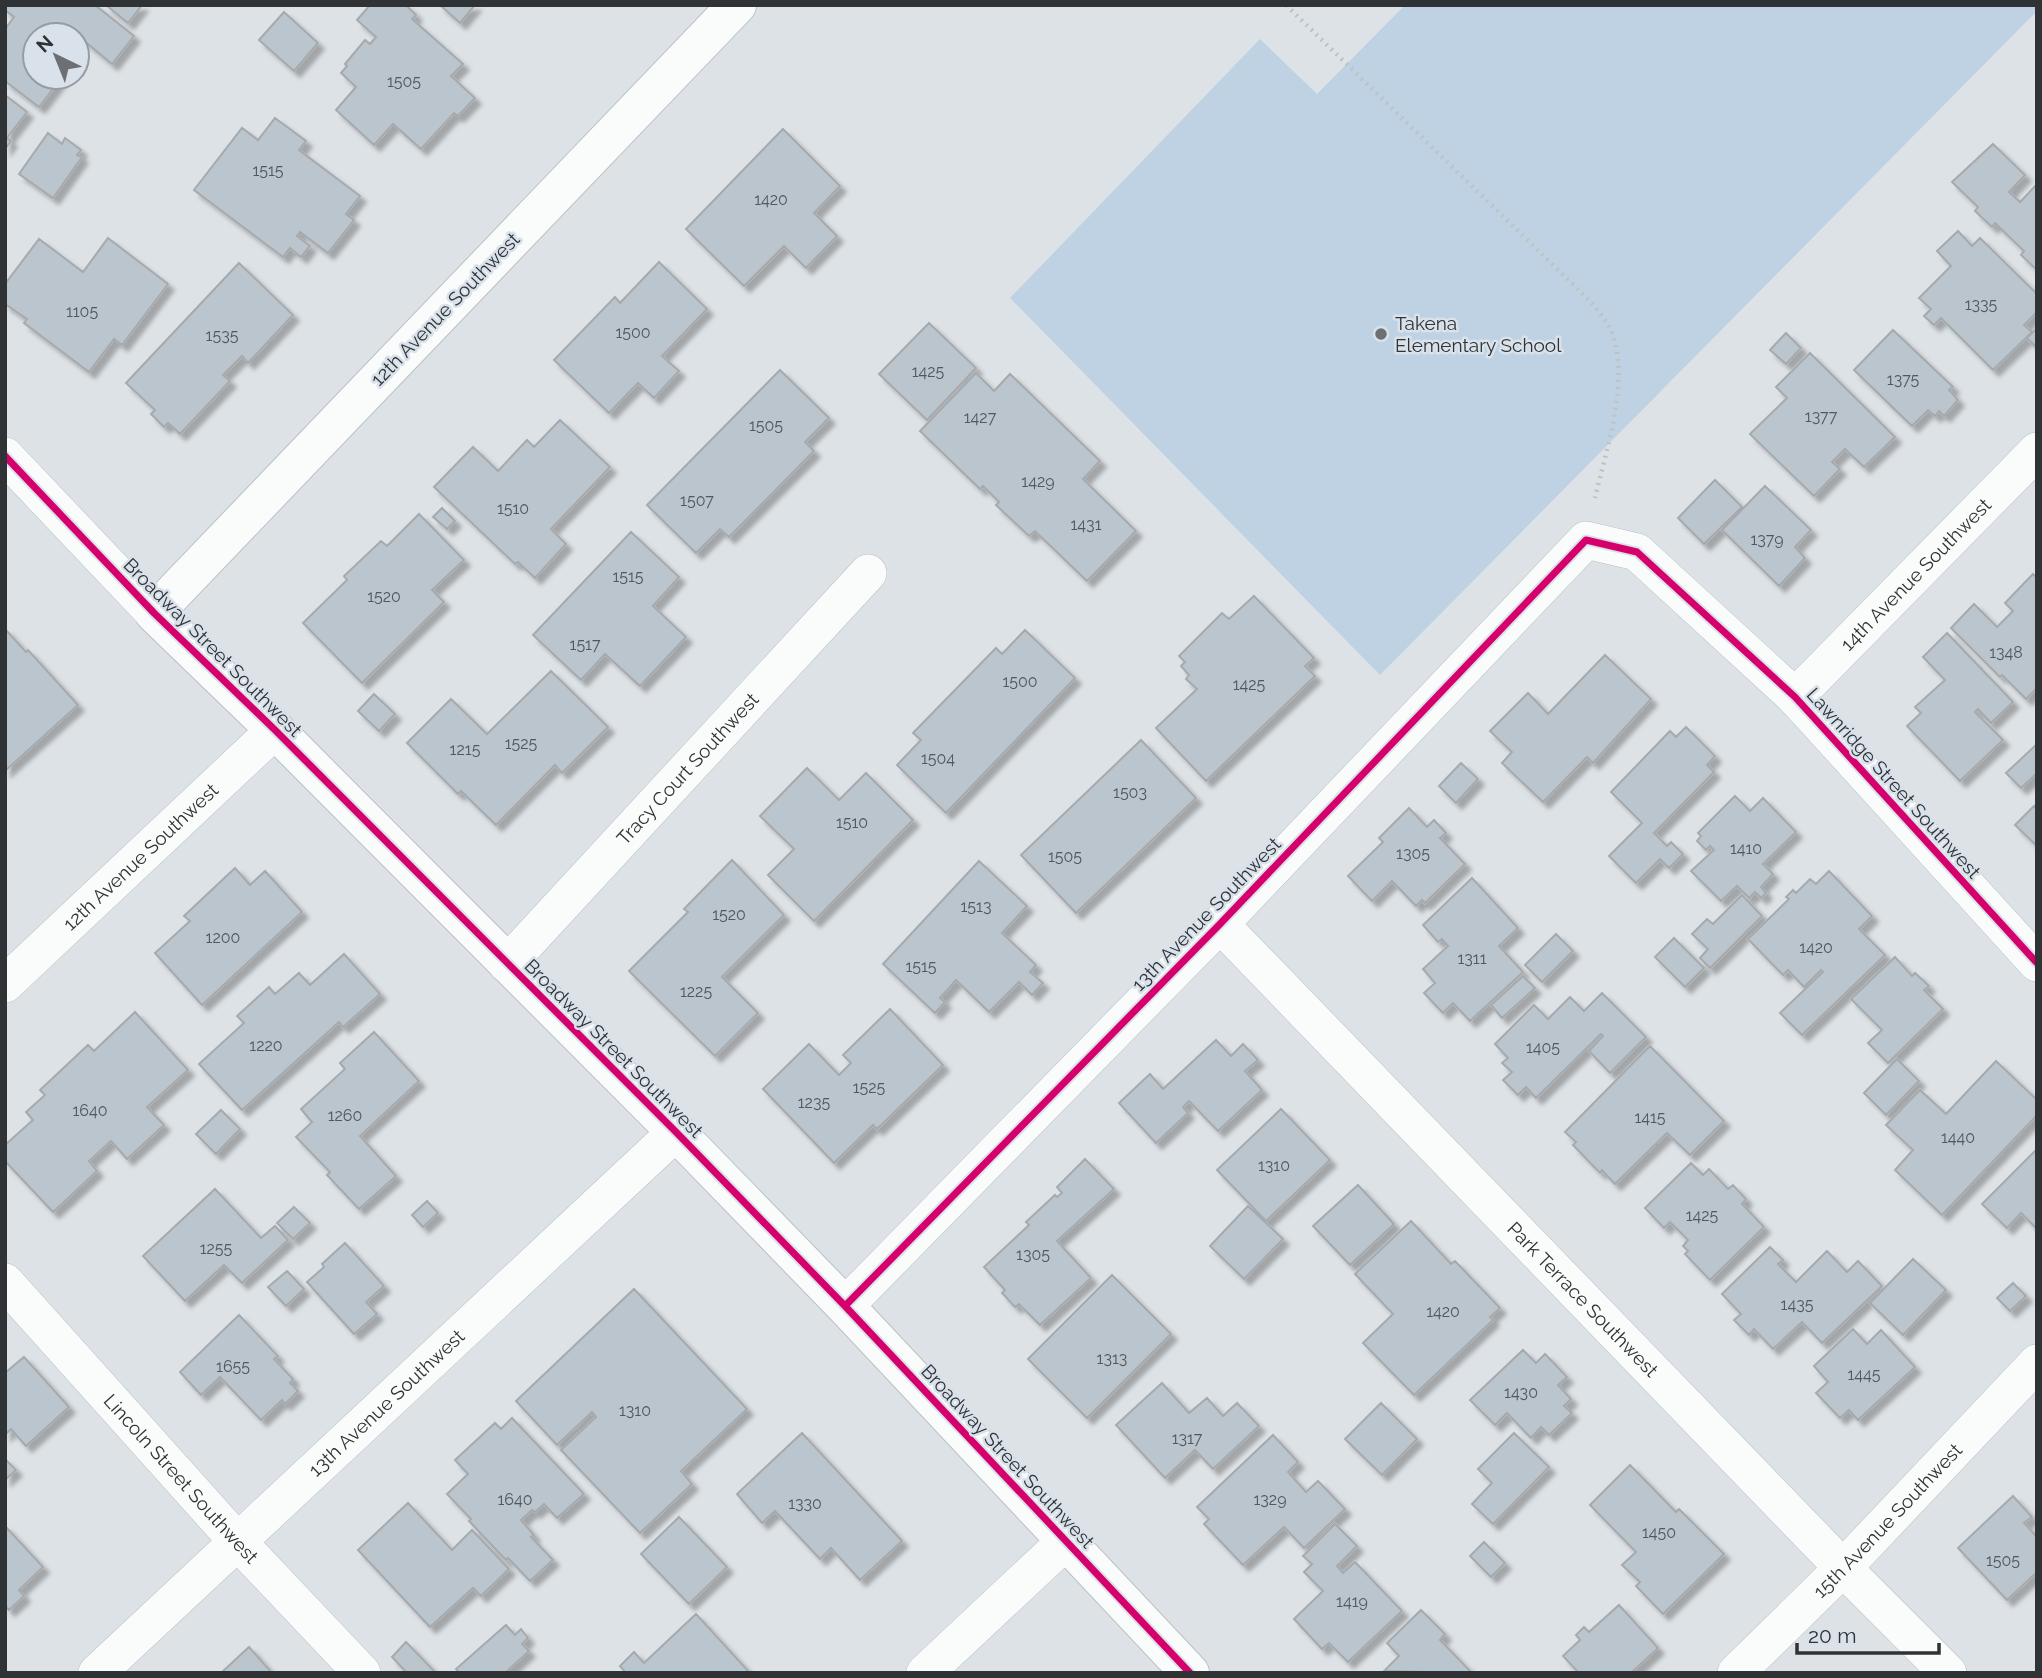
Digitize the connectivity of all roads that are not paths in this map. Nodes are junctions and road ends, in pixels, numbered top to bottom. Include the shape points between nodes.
1 (737, 5) edge
2 (2037, 451) edge
3 (5, 456) edge
4 (1586, 540) joint
5 (868, 573) dead end
6 (154, 613) junction
7 (1795, 697) junction
8 (275, 730) junction
9 (1220, 924) junction
10 (2037, 963) edge
11 (507, 964) junction
12 (5, 984) edge
13 (676, 1132) junction
14 (5, 1282) edge
15 (845, 1306) junction
16 (2037, 1363) edge
17 (237, 1541) junction
18 (1066, 1541) junction
19 (1843, 1568) junction
20 (97, 1673) edge
21 (362, 1673) edge
22 (925, 1673) edge
23 (1190, 1673) edge
24 (1736, 1673) edge
25 (1948, 1673) edge

1 - 6 street, 12th Avenue Southwest
2 - 7 street, 14th Avenue Southwest
3 - 6 street, Broadway Street Southwest
4 - 7 street, Lawnridge Street Southwest via 1637,552
4 - 9 street, 13th Avenue Southwest
5 - 11 street, Tracy Court Southwest
6 - 8 street, Broadway Street Southwest
7 - 10 street, Lawnridge Street Southwest
8 - 11 street, Broadway Street Southwest
8 - 12 street, 12th Avenue Southwest
9 - 15 street, 13th Avenue Southwest
9 - 19 street, Park Terrace Southwest
11 - 13 street, Broadway Street Southwest
13 - 15 street, Broadway Street Southwest
13 - 17 street, 13th Avenue Southwest
14 - 17 street, Lincoln Street Southwest
15 - 18 street, Broadway Street Southwest
16 - 19 street, 15th Avenue Southwest
17 - 20 street, 13th Avenue Southwest
17 - 21 street, Lincoln Street Southwest
18 - 22 street
18 - 23 street, Broadway Street Southwest
19 - 24 street, 15th Avenue Southwest
19 - 25 street, Park Terrace Southwest

